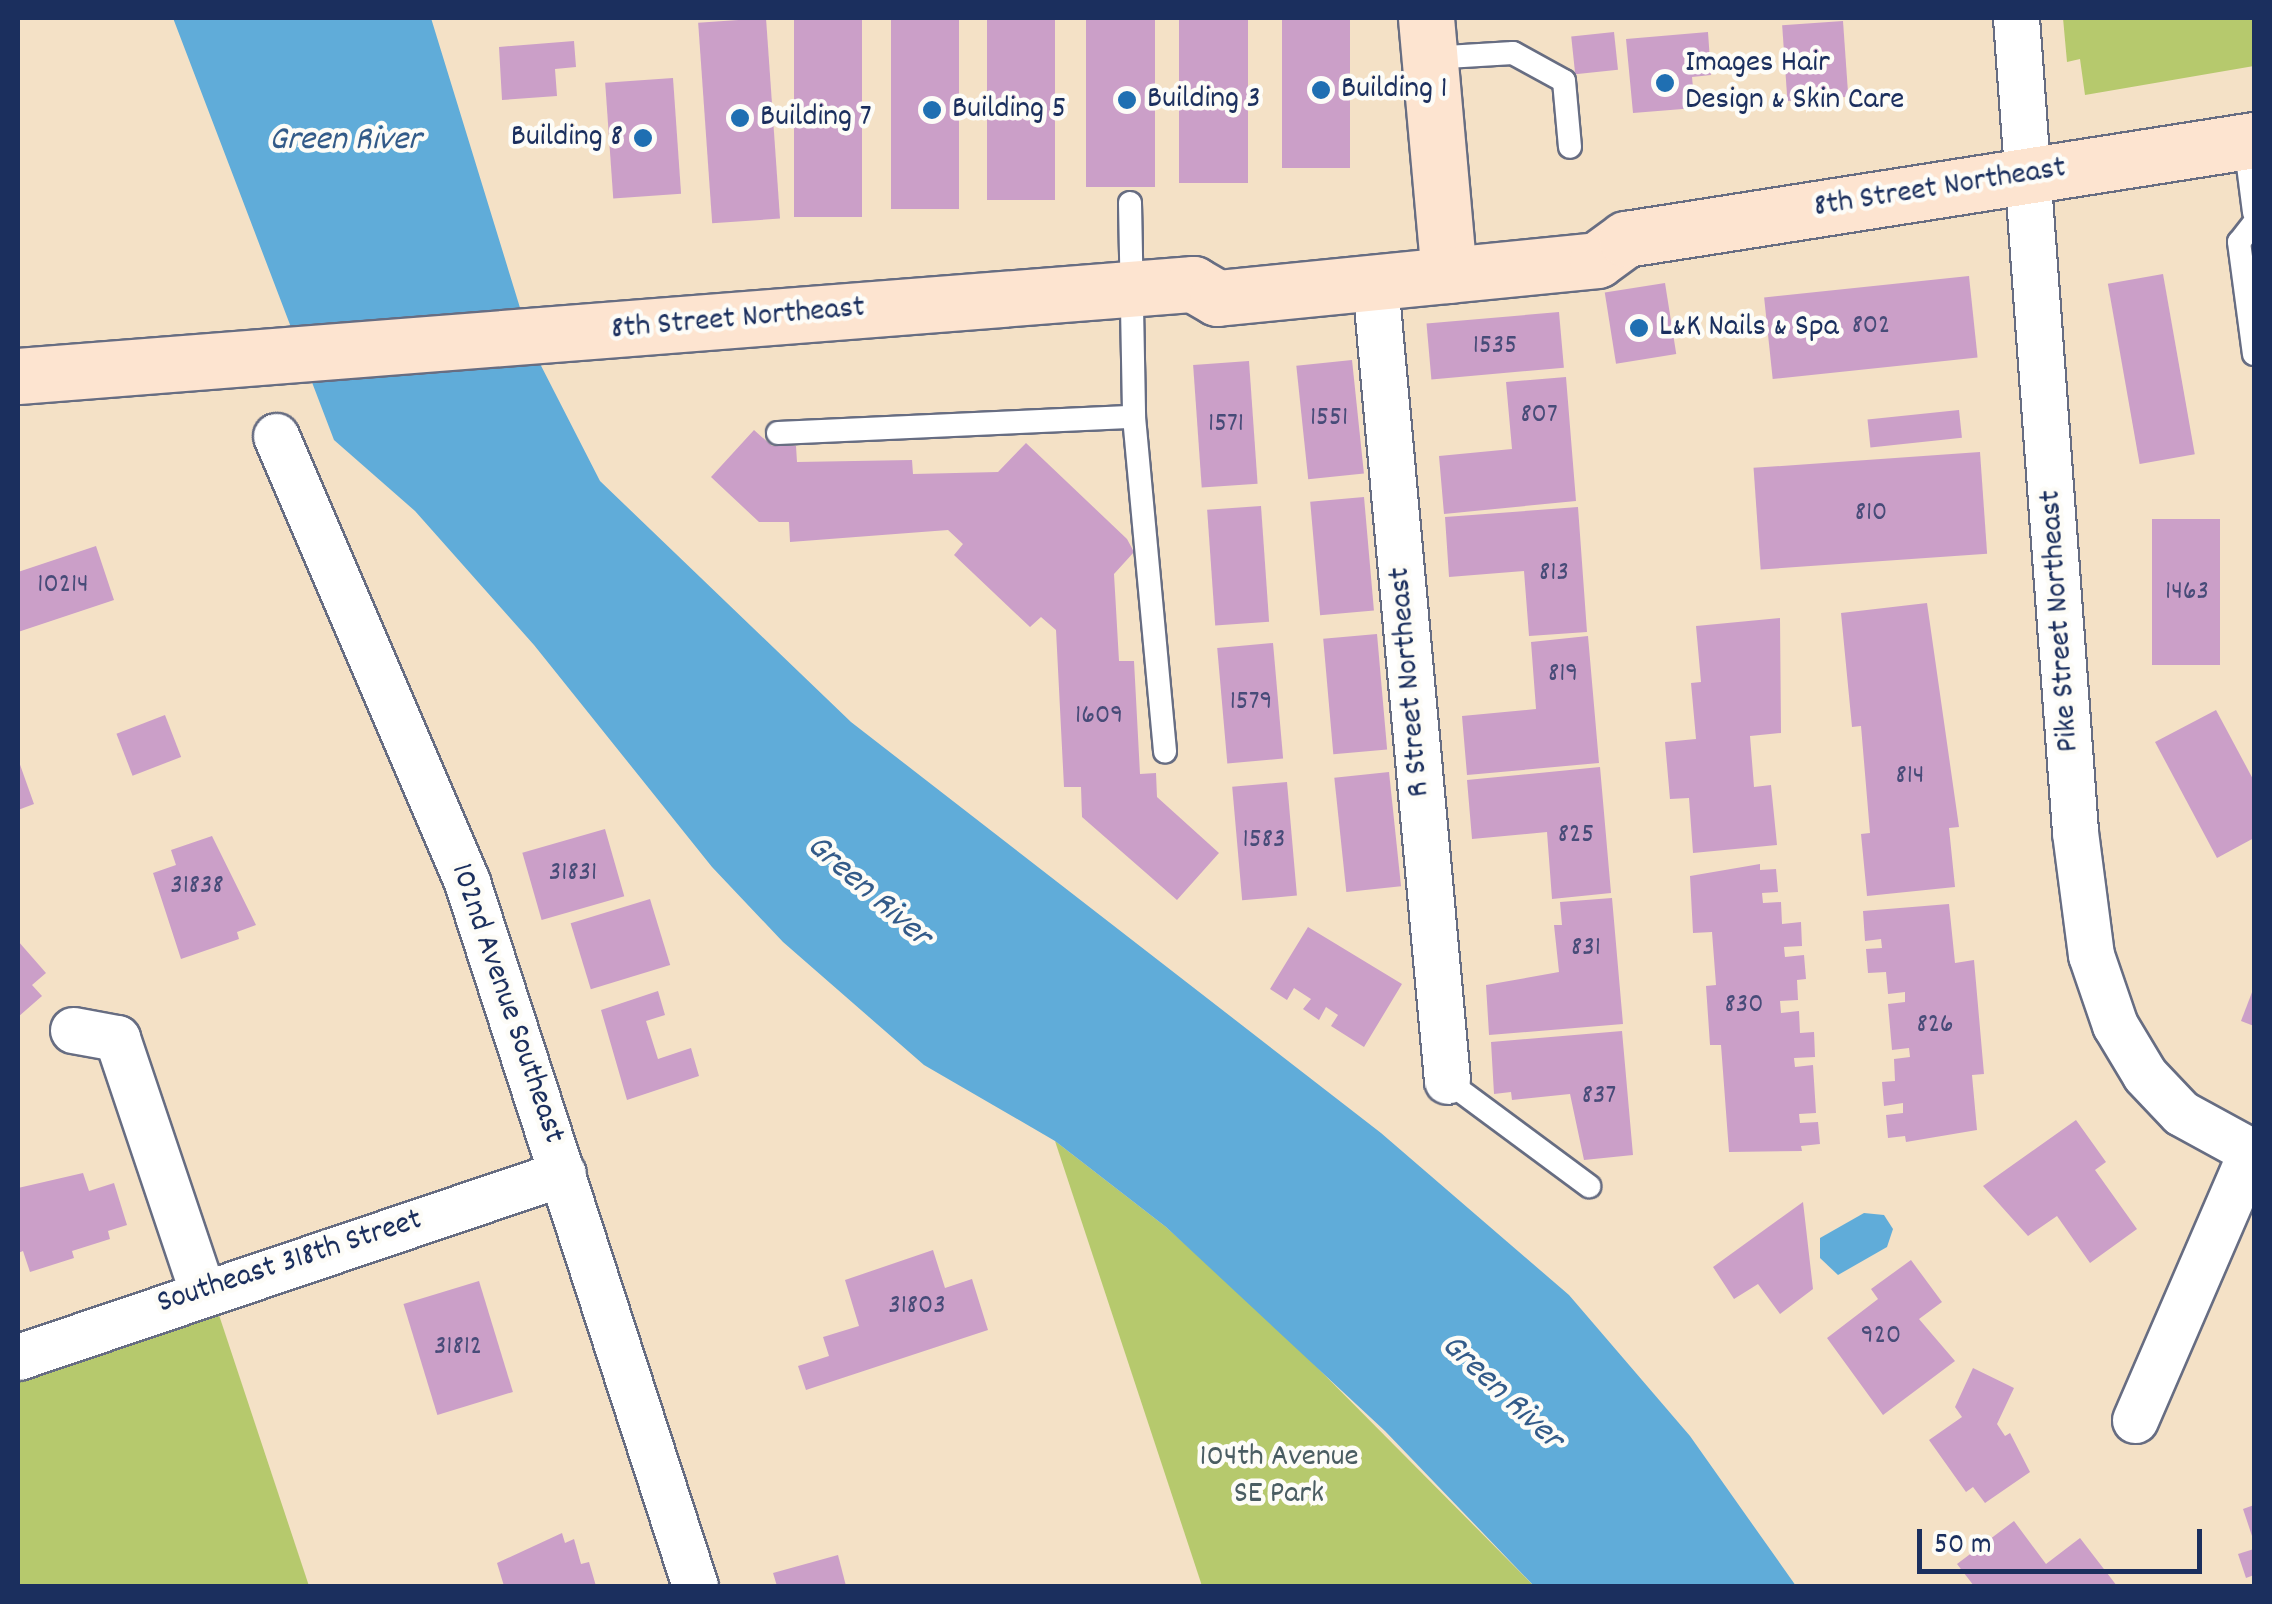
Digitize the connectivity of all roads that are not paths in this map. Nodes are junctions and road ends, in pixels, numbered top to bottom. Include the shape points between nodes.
1 (2016, 18) edge
2 (1428, 38) edge
3 (2250, 141) edge
4 (1570, 148) dead end
5 (2031, 174) junction
6 (1130, 203) dead end
7 (2254, 212) edge
8 (2254, 223) edge
9 (1448, 258) junction
10 (1375, 283) junction
11 (1193, 284) junction
12 (1132, 289) junction
13 (2254, 354) edge
14 (18, 376) edge
15 (1134, 417) junction
16 (778, 433) dead end
17 (276, 436) dead end
18 (1166, 752) dead end
19 (73, 1030) dead end
20 (1447, 1080) joint
21 (2253, 1153) edge
22 (563, 1173) junction
23 (1590, 1186) dead end
24 (202, 1292) junction
25 (18, 1357) edge
26 (2134, 1420) dead end
27 (695, 1586) edge

1 - 5 street, Pike Street Northeast
2 - 4 lane via 1513,53 1564,82
2 - 9 main road
3 - 5 main road, 8th Street Northeast
3 - 7 lane
5 - 9 main road, 8th Street Northeast via 1626,239 1597,260
5 - 21 street, Pike Street Northeast via 2075,832 2091,955 2114,1025 2145,1075 2181,1113
6 - 12 lane
8 - 13 lane via 2238,242
9 - 10 main road, 8th Street Northeast
9 - 11 main road, 8th Street Northeast via 1210,266
10 - 11 main road, 8th Street Northeast via 1218,298
10 - 20 street, R Street Northeast
11 - 12 main road, 8th Street Northeast
12 - 14 main road, 8th Street Northeast
12 - 15 lane
15 - 16 lane
15 - 18 lane
17 - 22 street, 102nd Avenue Southeast via 467,882
19 - 24 street via 117,1038
20 - 23 lane
21 - 26 street
22 - 24 street, Southeast 318th Street
22 - 27 street, 102nd Avenue Southeast
24 - 25 street, Southeast 318th Street

